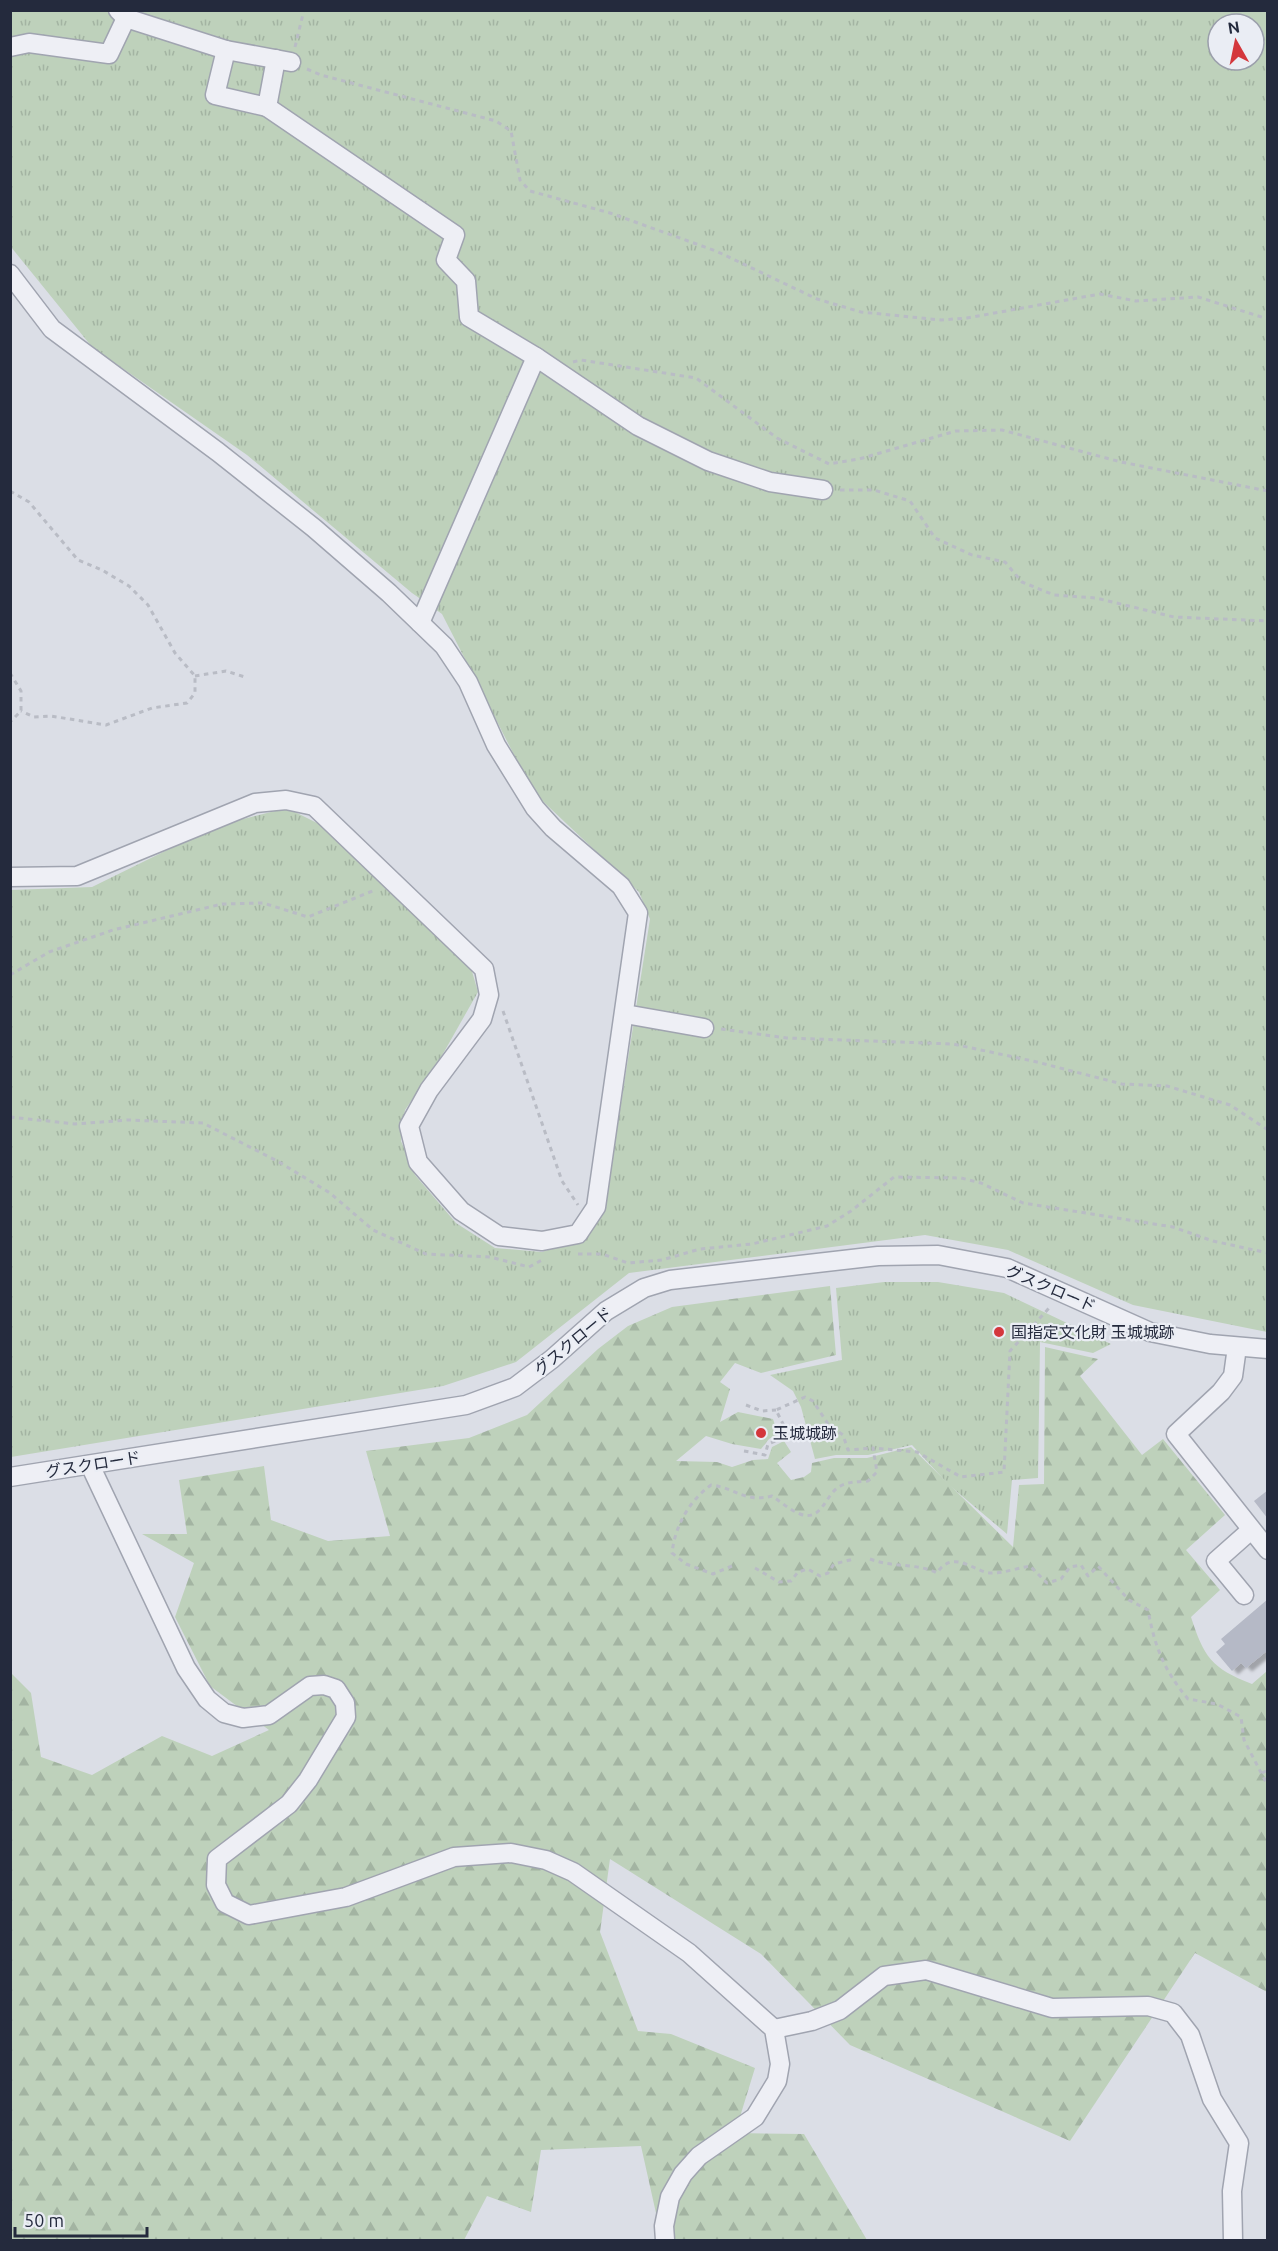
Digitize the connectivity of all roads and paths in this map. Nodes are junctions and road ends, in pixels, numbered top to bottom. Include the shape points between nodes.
1 (304, 10) edge
2 (122, 14) edge
3 (10, 46) edge
4 (226, 50) junction
5 (284, 61) junction
6 (267, 107) junction
7 (10, 274) edge
8 (1268, 319) edge
9 (542, 361) junction
10 (823, 490) joint
11 (10, 491) edge
12 (1268, 491) edge
13 (1268, 621) edge
14 (420, 623) junction
15 (10, 673) edge
16 (195, 676) junction
17 (245, 677) dead end
18 (21, 711) junction
19 (10, 722) edge
20 (10, 877) edge
21 (395, 884) junction
22 (10, 975) edge
23 (489, 995) junction
24 (625, 1014) junction
25 (704, 1028) joint
26 (10, 1117) edge
27 (1268, 1130) edge
28 (587, 1220) junction
29 (569, 1235) junction
30 (1268, 1253) edge
31 (547, 1258) dead end
32 (1057, 1288) junction
33 (1237, 1347) junction
34 (1268, 1349) edge
35 (746, 1405) dead end
36 (776, 1410) junction
37 (873, 1448) junction
38 (744, 1451) dead end
39 (90, 1465) junction
40 (10, 1477) edge
41 (1251, 1530) junction
42 (1268, 1550) edge
43 (854, 1559) dead end
44 (870, 1559) dead end
45 (732, 1566) dead end
46 (755, 1568) dead end
47 (1244, 1595) dead end
48 (1268, 1770) edge
49 (1262, 1773) junction
50 (1268, 1786) edge
51 (774, 2029) junction
52 (664, 2241) edge
53 (1233, 2241) edge

1 - 5 path
2 - 3 street via 109,54 29,43
2 - 4 street
4 - 5 street
4 - 6 street via 215,96
5 - 6 street
5 - 8 path via 321,75 496,121 511,131 520,180 530,191 610,213 716,251 817,299 861,312 940,320 967,318 1100,294 1136,301 1198,297
6 - 9 street via 455,235 446,260 466,281 469,317
7 - 14 street via 52,329 314,528
9 - 10 street via 638,426 708,461 770,482
9 - 12 path via 581,360 696,378 777,438 829,464 878,454 956,430 1002,430 1121,462
9 - 14 street
10 - 13 path via 874,490 910,501 935,538 972,555 1005,562 1022,582 1054,595 1096,598 1174,617
11 - 16 path via 28,502 78,560 129,586 148,605 175,653
14 - 24 street via 444,646 468,682 496,746 535,808 621,886 638,913
15 - 18 path via 21,691
16 - 17 path via 226,671
16 - 18 path via 195,693 187,703 152,708 106,725 34,717
18 - 19 path
20 - 21 street via 77,876 255,803 286,800 315,806
21 - 22 path via 308,916 264,903 222,904 113,930 60,948
21 - 23 street via 484,969
23 - 28 path via 498,998 562,1181
23 - 29 street via 482,1019 429,1090 409,1126 418,1162 461,1211 499,1236 542,1241
24 - 25 street
24 - 28 street via 596,1208
25 - 27 path via 787,1038 953,1044 1122,1084 1167,1086 1230,1105
26 - 31 path via 75,1124 128,1120 203,1122 330,1193 373,1230 426,1254 490,1257 530,1267
28 - 29 street via 578,1233
29 - 30 path via 576,1254 602,1254 628,1263 662,1260 827,1226 894,1178 961,1178 1023,1203 1173,1227
32 - 33 street, グスクロード via 1150,1332
32 - 37 path via 1051,1307 1010,1351 1004,1472 961,1476 917,1452
32 - 39 street, グスクロード via 1007,1268 938,1255 878,1257 670,1280 644,1288 606,1311 515,1387 466,1405
33 - 34 street, グスクロード
33 - 41 street via 1233,1376 1176,1434
35 - 36 path via 762,1411
36 - 37 path via 805,1397 843,1435 848,1450
36 - 38 path via 785,1437 768,1444 765,1455
37 - 45 path via 877,1472 868,1481 849,1482 834,1490 814,1514 802,1515 772,1496 745,1498 726,1486 711,1485 699,1493 674,1533 672,1553 686,1564 713,1574
39 - 40 street, グスクロード
39 - 51 street via 186,1668 207,1699 224,1713 243,1718 269,1715 310,1686 336,1689 345,1703 346,1717 289,1804 217,1859 216,1885 225,1904 249,1915 346,1897 454,1857 511,1854 546,1860 573,1872 689,1953
41 - 42 street
41 - 47 street via 1216,1562
43 - 46 path via 834,1563 820,1576 808,1569 798,1572 791,1581 778,1582
44 - 49 path via 937,1573 942,1566 954,1562 974,1565 990,1574 1030,1566 1047,1583 1061,1578 1070,1566 1081,1565 1088,1576 1098,1566 1129,1600 1148,1610 1154,1641 1168,1676 1188,1699 1217,1704 1241,1717 1244,1740
48 - 49 path
49 - 50 path
51 - 52 street via 780,2064 777,2081 754,2117 699,2156 683,2174 670,2197
51 - 53 street via 840,2010 884,1976 926,1970 1052,2008 1148,2007 1173,2013 1190,2035 1212,2099 1239,2143 1232,2191

